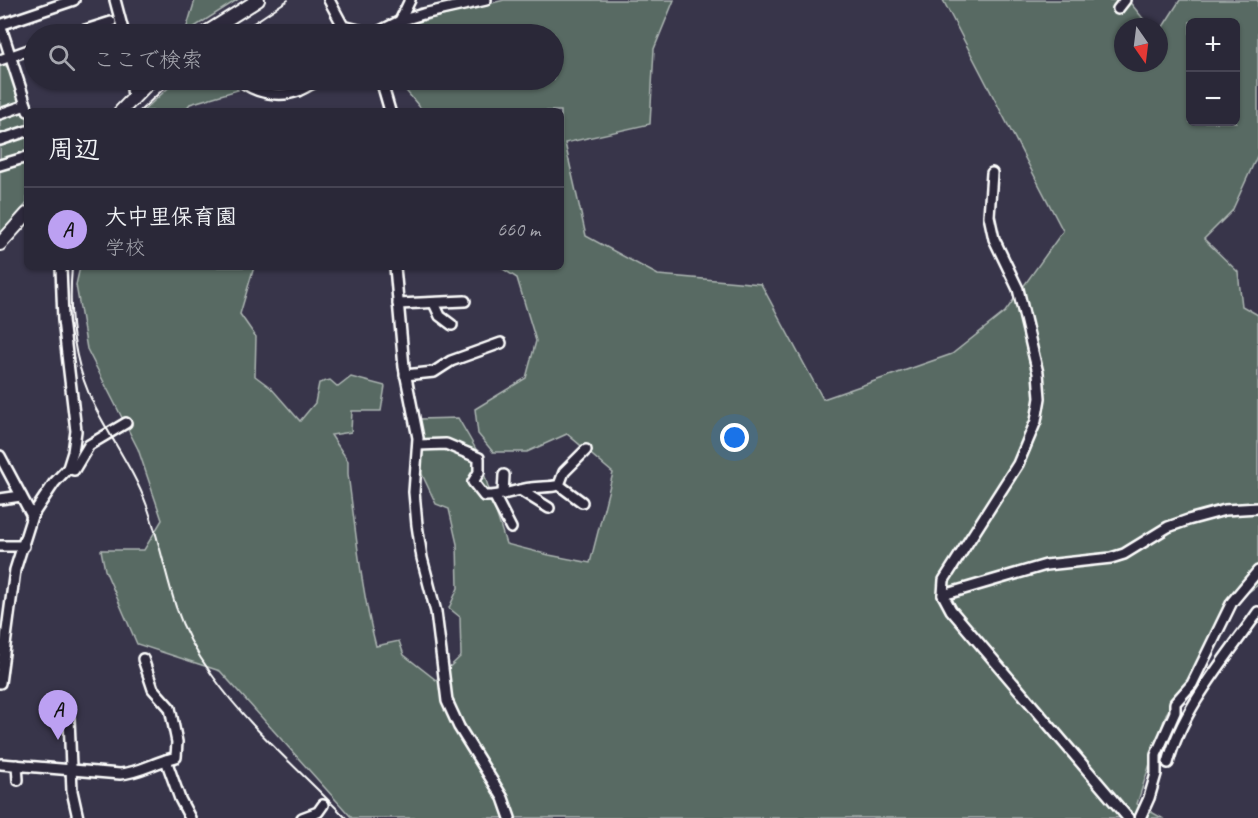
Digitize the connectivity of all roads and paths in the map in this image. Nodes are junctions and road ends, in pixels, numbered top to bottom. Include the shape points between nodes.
1 (74, 0) edge
2 (115, 0) edge
3 (257, 0) edge
4 (328, 0) edge
5 (410, 0) edge
6 (486, 0) edge
7 (1125, 0) edge
8 (1118, 9) dead end
9 (111, 21) dead end
10 (400, 21) junction
11 (102, 24) edge
12 (121, 24) edge
13 (220, 24) edge
14 (342, 24) edge
15 (394, 24) edge
16 (1, 30) edge
17 (24, 51) edge
18 (11, 56) junction
19 (0, 60) edge
20 (133, 90) edge
21 (141, 90) edge
22 (259, 90) edge
23 (301, 90) edge
24 (384, 90) edge
25 (134, 97) junction
26 (27, 108) edge
27 (124, 108) edge
28 (389, 108) edge
29 (24, 109) edge
30 (0, 114) edge
31 (24, 132) edge
32 (0, 140) edge
33 (24, 158) edge
34 (0, 165) edge
35 (992, 173) dead end
36 (24, 217) edge
37 (0, 244) edge
38 (61, 270) edge
39 (395, 270) edge
40 (465, 301) dead end
41 (434, 303) junction
42 (398, 304) junction
43 (452, 325) dead end
44 (501, 343) dead end
45 (405, 375) junction
46 (126, 423) dead end
47 (418, 445) junction
48 (586, 450) dead end
49 (1, 461) edge
50 (68, 468) junction
51 (504, 475) dead end
52 (559, 486) junction
53 (520, 490) junction
54 (499, 495) junction
55 (21, 496) junction
56 (0, 499) edge
57 (582, 502) dead end
58 (549, 508) dead end
59 (1258, 508) edge
60 (32, 516) junction
61 (511, 528) dead end
62 (0, 546) edge
63 (24, 546) junction
64 (1258, 571) edge
65 (943, 595) junction
66 (1258, 612) edge
67 (143, 659) dead end
68 (0, 683) edge
69 (69, 717) dead end
70 (0, 757) edge
71 (166, 760) junction
72 (1168, 763) dead end
73 (1, 764) edge
74 (17, 765) junction
75 (72, 769) junction
76 (0, 771) edge
77 (18, 780) dead end
78 (324, 805) dead end
79 (308, 817) edge
80 (78, 818) edge
81 (190, 818) edge
82 (510, 818) edge
83 (1128, 818) edge
84 (1140, 818) edge

1 - 16 street
2 - 12 street
3 - 13 main road
4 - 14 street
5 - 10 street
6 - 10 street
7 - 8 street
9 - 11 street
10 - 15 street
16 - 18 street
17 - 18 street
18 - 19 street
18 - 26 street
20 - 25 street
21 - 25 main road
22 - 23 street via 273,94
24 - 28 street
25 - 27 main road
29 - 30 street
31 - 32 street
33 - 34 street
35 - 65 street via 989,216 994,238 1018,289 1040,398 1033,430 1018,464 944,580
36 - 37 main road
38 - 50 street via 76,431
39 - 42 street
40 - 41 street
41 - 42 street
41 - 43 street via 440,316
42 - 45 street
44 - 45 street via 451,361 434,372
45 - 47 street
46 - 50 street via 89,445 74,470
47 - 54 street via 446,444 479,458 479,472 473,482 484,496
47 - 82 street via 414,492 417,525 436,612 447,701 503,798
48 - 52 street via 564,472
49 - 55 street
50 - 60 street
51 - 54 street
52 - 53 street
52 - 57 street
53 - 54 street
53 - 58 street
54 - 61 street
55 - 56 street
55 - 60 street
59 - 65 street via 1226,510 1188,520 1111,558 1046,565
60 - 63 street
62 - 63 street
63 - 68 street via 15,570
64 - 84 street via 1232,602 1192,684 1175,703 1175,712 1156,755 1156,774
65 - 83 street via 951,610
66 - 72 street via 1182,723
67 - 71 street via 153,689 170,708 176,757
69 - 75 street
70 - 73 street
71 - 75 street via 134,774
71 - 81 street
73 - 74 street
73 - 76 street
74 - 75 street
74 - 77 street
75 - 80 street
78 - 79 street

